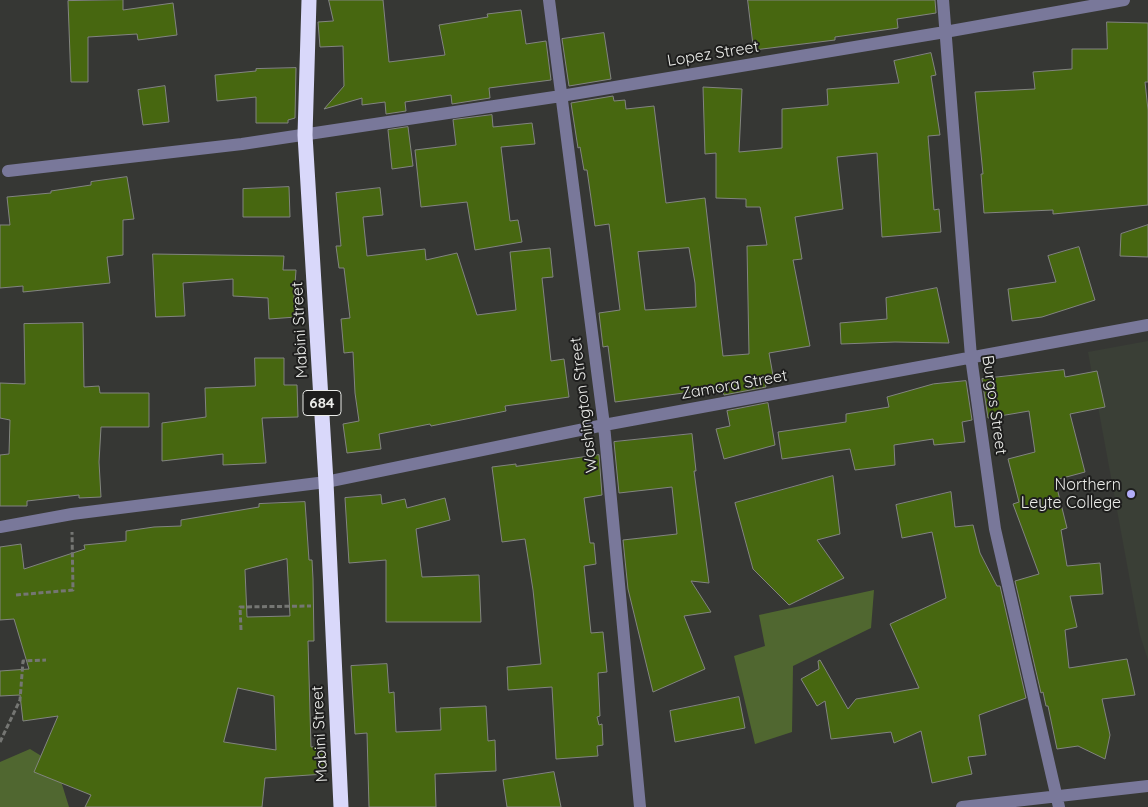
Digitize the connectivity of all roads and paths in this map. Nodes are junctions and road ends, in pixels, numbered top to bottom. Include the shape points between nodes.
1 (309, 0) edge
2 (549, 0) edge
3 (943, 0) edge
4 (1124, 0) edge
5 (945, 32) junction
6 (561, 96) junction
7 (305, 135) junction
8 (8, 171) dead end
9 (1148, 325) edge
10 (971, 358) junction
11 (604, 425) junction
12 (326, 482) junction
13 (72, 514) junction
14 (0, 527) edge
15 (16, 595) dead end
16 (332, 606) junction
17 (241, 630) dead end
18 (46, 660) dead end
19 (0, 742) edge
20 (1148, 786) edge
21 (1057, 801) edge
22 (341, 807) edge
23 (640, 807) edge
24 (962, 807) edge

1 - 7 highway, Mabini Street / 684
2 - 6 street, Washington Street
3 - 5 street, Burgos Street
4 - 5 street, Lopez Street
5 - 6 street, Lopez Street
5 - 10 street, Burgos Street
6 - 7 street, Lopez Street
6 - 11 street, Washington Street
7 - 8 street, Lopez Street
7 - 12 highway, Mabini Street / 684
9 - 10 street, Zamora Street
10 - 11 street, Zamora Street
10 - 21 street, Burgos Street via 995,529
11 - 12 street, Zamora Street
11 - 23 street, Washington Street
12 - 13 street, Zamora Street
12 - 16 highway, Mabini Street / 684
13 - 14 street, Zamora Street
13 - 15 path via 73,590
16 - 17 path via 240,607
16 - 22 highway, Mabini Street / 684
18 - 19 path via 23,661 20,700
20 - 21 street
21 - 24 street

